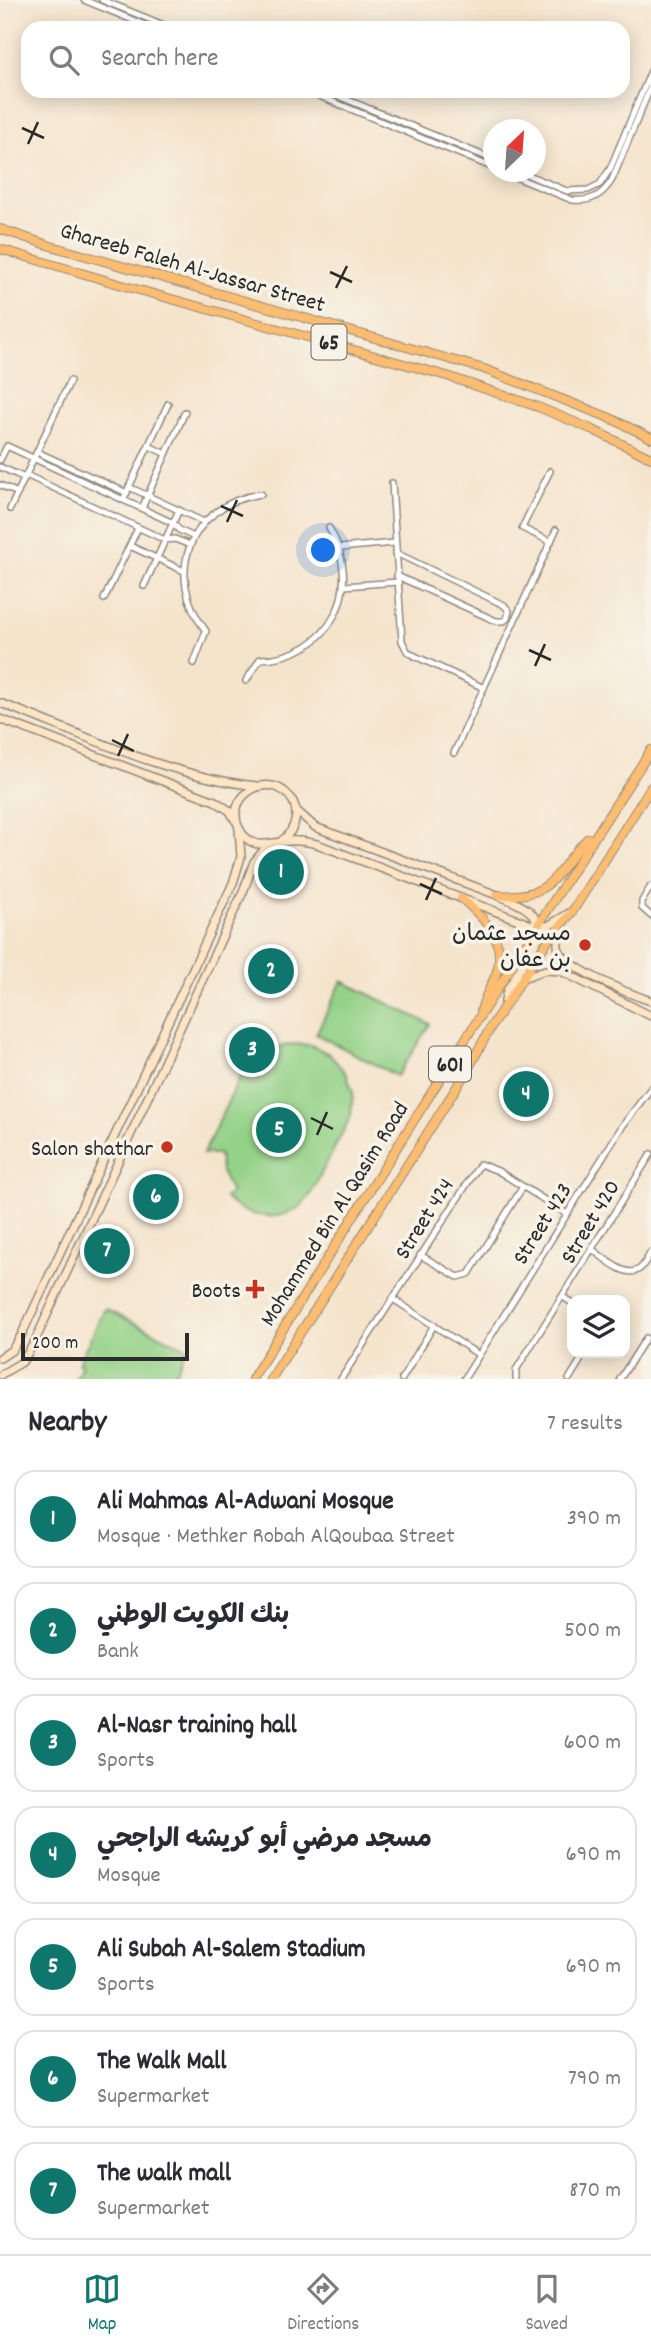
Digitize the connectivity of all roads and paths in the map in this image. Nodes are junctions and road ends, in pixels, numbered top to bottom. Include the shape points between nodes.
1 (83, 0) edge
2 (102, 0) edge
3 (135, 21) edge
4 (154, 21) edge
5 (651, 71) edge
6 (651, 86) edge
7 (324, 98) edge
8 (343, 98) edge
9 (483, 155) edge
10 (483, 163) edge
11 (528, 182) edge
12 (545, 182) edge
13 (0, 229) edge
14 (0, 249) edge
15 (70, 381) dead end
16 (168, 404) dead end
17 (185, 412) dead end
18 (651, 438) edge
19 (149, 446) junction
20 (37, 452) junction
21 (166, 454) junction
22 (651, 458) edge
23 (34, 459) junction
24 (0, 460) edge
25 (0, 467) edge
26 (550, 471) dead end
27 (25, 477) junction
28 (391, 483) dead end
29 (0, 485) edge
30 (128, 490) junction
31 (18, 493) junction
32 (261, 495) dead end
33 (148, 496) junction
34 (123, 500) junction
35 (142, 508) junction
36 (10, 509) dead end
37 (179, 510) junction
38 (204, 522) junction
39 (173, 523) junction
40 (138, 528) junction
41 (329, 528) dead end
42 (556, 530) dead end
43 (194, 537) junction
44 (165, 540) junction
45 (551, 542) junction
46 (395, 543) junction
47 (130, 545) junction
48 (190, 545) junction
49 (339, 548) junction
50 (396, 553) junction
51 (157, 558) junction
52 (184, 571) junction
53 (398, 579) junction
54 (144, 586) dead end
55 (344, 586) junction
56 (104, 600) dead end
57 (509, 615) junction
58 (515, 619) junction
59 (194, 663) dead end
60 (246, 681) dead end
61 (484, 688) junction
62 (0, 703) edge
63 (0, 719) edge
64 (651, 750) edge
65 (454, 753) dead end
66 (258, 786) junction
67 (651, 787) edge
68 (295, 807) junction
69 (238, 826) junction
70 (596, 832) junction
71 (280, 842) junction
72 (268, 845) junction
73 (651, 886) edge
74 (497, 895) junction
75 (461, 898) junction
76 (572, 912) junction
77 (651, 916) edge
78 (538, 925) junction
79 (560, 928) junction
80 (566, 960) junction
81 (561, 971) junction
82 (525, 976) junction
83 (651, 1001) edge
84 (505, 1008) junction
85 (651, 1016) edge
86 (480, 1017) junction
87 (651, 1088) edge
88 (121, 1123) junction
89 (134, 1129) junction
90 (651, 1154) edge
91 (522, 1188) junction
92 (567, 1214) junction
93 (593, 1250) junction
94 (651, 1252) edge
95 (420, 1255) junction
96 (49, 1276) junction
97 (563, 1297) junction
98 (393, 1299) junction
99 (567, 1300) edge
100 (435, 1325) junction
101 (37, 1337) junction
102 (646, 1338) dead end
103 (480, 1354) junction
104 (0, 1358) edge
105 (582, 1358) edge
106 (0, 1375) edge
107 (252, 1379) edge
108 (271, 1379) edge
109 (341, 1379) edge
110 (401, 1379) edge
111 (464, 1379) edge
112 (516, 1379) edge
113 (569, 1379) edge
114 (620, 1379) edge

1 - 3 street
2 - 4 street
5 - 12 street via 600,184 567,191
6 - 11 street via 606,190 583,201 572,200
7 - 10 street
8 - 9 street
13 - 18 main road, Ghareeb Faleh Al-Jassar Street / 65 via 484,369
14 - 22 main road, Ghareeb Faleh Al-Jassar Street / 65 via 447,376 538,407
15 - 20 street
16 - 19 street
17 - 21 street
19 - 21 street
19 - 30 street
20 - 23 street
20 - 30 street
21 - 33 street
23 - 24 street via 6,446
23 - 27 street
23 - 34 street
25 - 27 street
26 - 45 street via 522,528
27 - 31 street
27 - 40 street
28 - 46 street
29 - 31 street
30 - 33 street
30 - 34 street
31 - 36 street
32 - 38 street via 229,503
33 - 35 street
33 - 37 street
34 - 35 street
35 - 39 street
37 - 38 street
37 - 39 street
38 - 43 street
39 - 43 street
39 - 44 street
40 - 44 street
40 - 47 street
41 - 49 street
42 - 45 street
43 - 48 street
44 - 48 street
44 - 51 street
45 - 58 street
46 - 49 street
46 - 50 street
47 - 51 street
47 - 56 street
48 - 52 street
49 - 55 street
50 - 53 street
50 - 57 street via 503,605
51 - 52 street
51 - 54 street
52 - 59 street via 191,608 206,631
53 - 55 street
53 - 57 street via 496,621
53 - 61 street via 404,647
55 - 60 street via 335,616 320,635 290,654 260,659
57 - 58 street
58 - 61 street
61 - 65 street
62 - 66 street via 222,783
63 - 69 street via 215,802 230,811
64 - 70 main road, Mohammed Bin Al Qasim Road / 601
66 - 68 street via 285,791
66 - 69 street via 240,800
67 - 76 main road, Mohammed Bin Al Qasim Road / 601
68 - 71 street via 292,831
68 - 74 street via 315,827
69 - 72 street via 251,841
69 - 88 street via 242,848 237,875
70 - 74 main road via 546,887 523,896
70 - 78 main road, Mohammed Bin Al Qasim Road / 601
71 - 72 street
71 - 75 street via 317,844
72 - 89 street via 254,862
73 - 77 street via 642,901 642,908
74 - 78 street via 529,910
75 - 78 street
75 - 86 main road via 487,921 498,949 498,969
76 - 78 street via 552,925
76 - 79 main road, Mohammed Bin Al Qasim Road / 601
78 - 84 street via 539,938 506,994
78 - 86 main road, Mohammed Bin Al Qasim Road / 601
79 - 80 street via 557,945
79 - 82 main road, Mohammed Bin Al Qasim Road / 601
80 - 81 street via 559,964
80 - 83 street
81 - 82 street
81 - 85 street
82 - 84 main road, Mohammed Bin Al Qasim Road / 601
84 - 108 main road, Mohammed Bin Al Qasim Road / 601
86 - 107 main road, Mohammed Bin Al Qasim Road / 601
87 - 92 street, Street 423
88 - 89 street
88 - 96 street
89 - 101 street
90 - 93 street, Street 420
91 - 92 street, Street 424
91 - 95 street via 468,1274 458,1277
91 - 95 street, Street 424 via 480,1164
92 - 103 street, Street 423
93 - 94 street via 632,1272 640,1269
93 - 97 street, Street 420
95 - 98 street, Street 424
96 - 101 street via 29,1329
96 - 104 street via 16,1345
97 - 99 street
97 - 112 street, Street 420 via 516,1370
98 - 100 street
98 - 109 street, Street 424
100 - 103 street
100 - 110 street
101 - 106 street via 22,1362
102 - 114 street
103 - 111 street, Street 423
105 - 113 street

